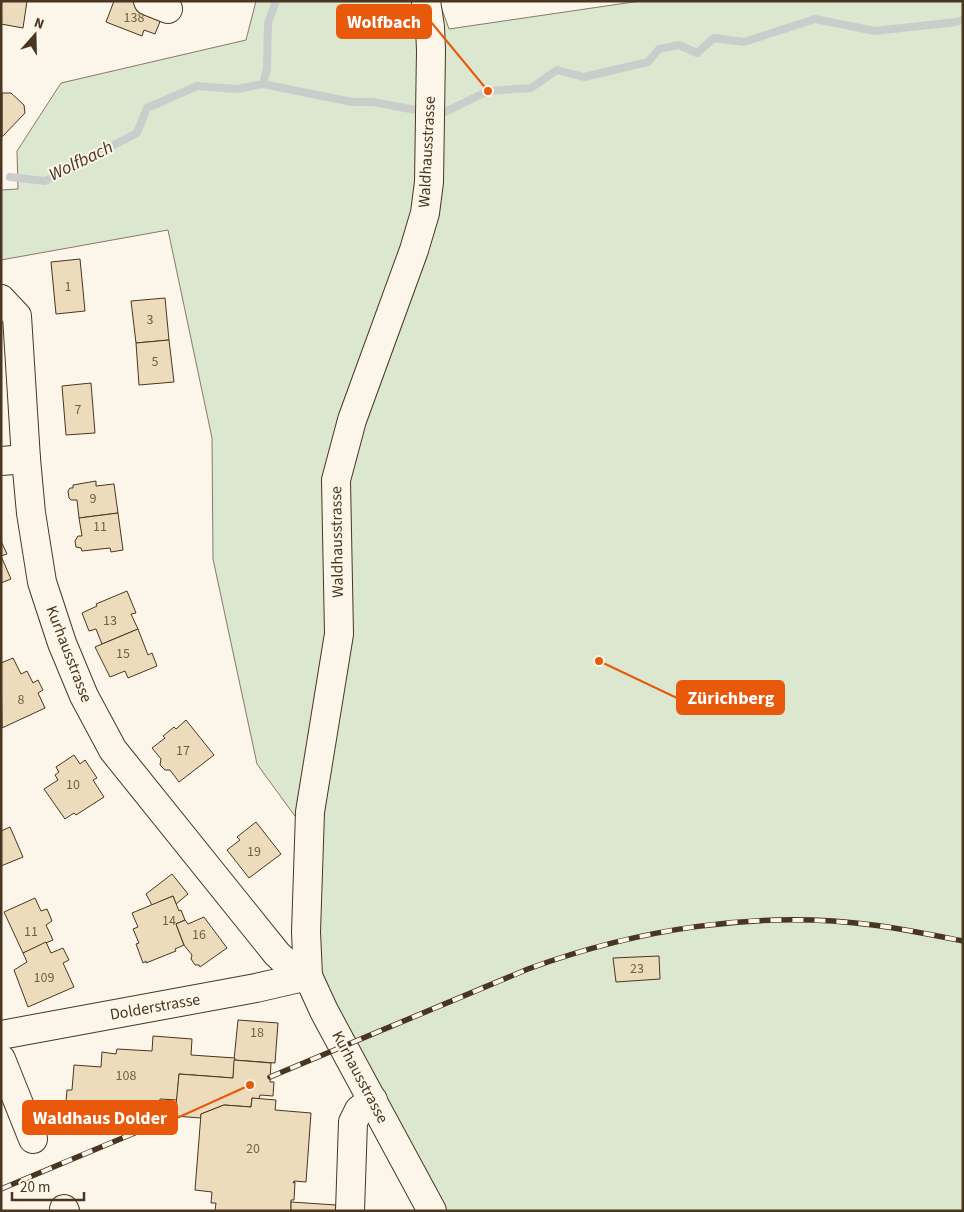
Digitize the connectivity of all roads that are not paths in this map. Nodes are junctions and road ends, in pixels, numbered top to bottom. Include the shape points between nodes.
1 (426, 1) edge
2 (1, 299) edge
3 (13, 460) edge
4 (277, 954) junction
5 (308, 976) junction
6 (270, 985) junction
7 (1, 1035) edge
8 (1, 1059) edge
9 (373, 1100) junction
10 (33, 1139) dead end
11 (350, 1211) edge
12 (432, 1211) edge

1 - 5 street, Waldhausstrasse via 431,50 429,182 425,213 352,420 336,480 339,634 310,812 306,932
2 - 3 street, Kurhausstrasse via 18,316
3 - 4 street, Kurhausstrasse via 31,513 42,582 62,643 84,696 112,750
4 - 5 street, Kurhausstrasse
4 - 6 street
5 - 6 street, Dolderstrasse
5 - 9 street, Kurhausstrasse
6 - 7 street, Dolderstrasse
8 - 10 street
9 - 11 street via 359,1110 353,1122
9 - 12 street, Kurhausstrasse

